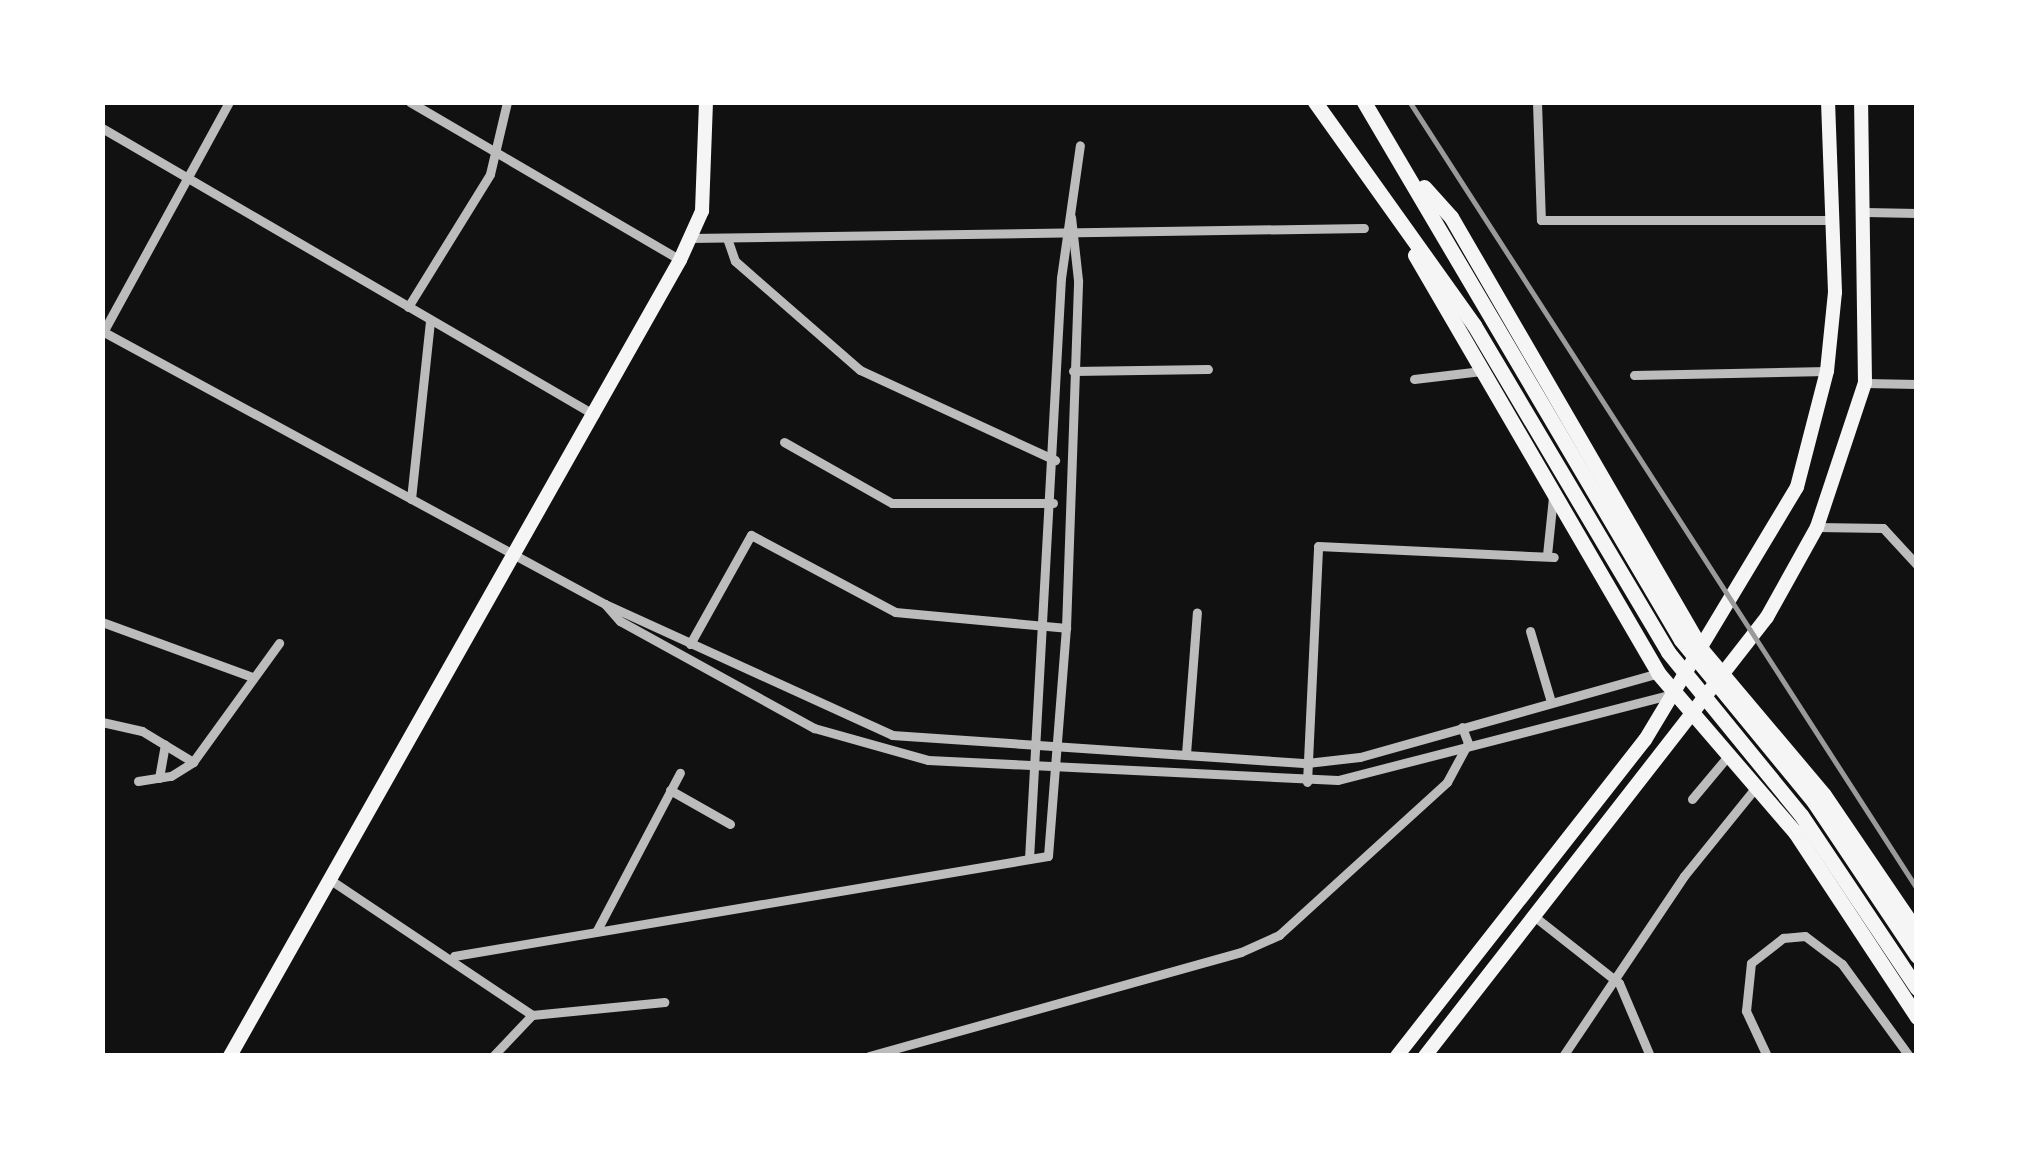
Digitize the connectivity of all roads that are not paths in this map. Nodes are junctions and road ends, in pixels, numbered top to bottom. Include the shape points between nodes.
1 (229, 102) edge
2 (410, 102) edge
3 (507, 102) edge
4 (706, 102) edge
5 (1315, 102) edge
6 (1364, 102) edge
7 (1537, 102) edge
8 (1828, 102) edge
9 (1861, 102) edge
10 (102, 128) edge
11 (1080, 145) dead end
12 (498, 151) junction
13 (1406, 166) junction
14 (190, 177) junction
15 (1865, 212) junction
16 (1917, 213) edge
17 (1833, 220) junction
18 (1364, 229) dead end
19 (1403, 231) junction
20 (1070, 233) junction
21 (691, 238) junction
22 (728, 238) junction
23 (680, 260) junction
24 (408, 307) junction
25 (430, 321) junction
26 (102, 332) edge
27 (1208, 370) dead end
28 (1073, 371) junction
29 (1482, 371) junction
30 (1827, 371) junction
31 (1634, 375) dead end
32 (1414, 379) dead end
33 (1865, 383) junction
34 (1917, 384) edge
35 (595, 415) junction
36 (784, 442) dead end
37 (1055, 460) junction
38 (1553, 492) junction
39 (412, 499) junction
40 (1070, 501) junction
41 (1052, 503) junction
42 (1817, 527) junction
43 (1635, 545) junction
44 (517, 559) junction
45 (1917, 566) edge
46 (1597, 568) junction
47 (605, 604) junction
48 (1197, 612) dead end
49 (102, 622) edge
50 (1048, 628) junction
51 (1066, 628) junction
52 (1530, 631) dead end
53 (692, 641) junction
54 (279, 643) dead end
55 (1702, 650) junction
56 (685, 654) junction
57 (1658, 673) junction
58 (1721, 673) junction
59 (252, 677) junction
60 (1674, 694) junction
61 (1551, 702) junction
62 (1690, 715) junction
63 (1757, 718) junction
64 (102, 722) edge
65 (1462, 727) junction
66 (1468, 743) junction
67 (165, 745) junction
68 (1037, 745) junction
69 (1056, 746) junction
70 (1724, 752) junction
71 (1186, 754) junction
72 (193, 762) junction
73 (1306, 763) junction
74 (1036, 764) junction
75 (1055, 766) junction
76 (680, 773) dead end
77 (159, 778) junction
78 (138, 781) dead end
79 (1307, 782) junction
80 (1609, 786) junction
81 (1756, 787) junction
82 (670, 790) junction
83 (1624, 799) junction
84 (1692, 799) dead end
85 (730, 824) dead end
86 (1030, 859) junction
87 (332, 881) junction
88 (1535, 917) junction
89 (596, 932) junction
90 (1917, 932) edge
91 (454, 956) junction
92 (1917, 956) edge
93 (1619, 983) junction
94 (1917, 988) edge
95 (664, 1002) dead end
96 (532, 1015) junction
97 (1917, 1017) edge
98 (230, 1056) edge
99 (494, 1056) edge
100 (869, 1056) edge
101 (1397, 1056) edge
102 (1425, 1056) edge
103 (1563, 1056) edge
104 (1650, 1056) edge
105 (1767, 1056) edge
106 (1909, 1056) edge

1 - 14 street
2 - 12 street
3 - 12 street
4 - 21 main road via 702,212
5 - 19 main road
6 - 13 main road
7 - 17 street via 1541,220
8 - 17 main road
9 - 15 main road
10 - 14 street
11 - 20 street
12 - 23 street
12 - 24 street
13 - 43 main road via 1451,217
13 - 92 main road via 1700,668 1814,802
14 - 24 street
14 - 26 street
15 - 16 street
15 - 33 main road
17 - 30 main road
18 - 20 street
19 - 29 main road
19 - 94 main road via 1474,325 1668,652 1801,815
20 - 22 street
20 - 28 street
20 - 37 street
21 - 22 street
21 - 23 main road
22 - 37 street via 735,261 860,370
23 - 35 main road
24 - 25 street
25 - 35 street
25 - 39 street
26 - 39 street
27 - 28 street
28 - 40 street
29 - 32 street
29 - 38 main road
30 - 31 street
30 - 55 main road via 1797,487
33 - 34 street
33 - 42 main road
35 - 44 main road
36 - 41 street via 892,503
37 - 41 street
38 - 46 main road
38 - 73 street via 1551,556 1318,546
39 - 44 street
40 - 41 street
40 - 51 street
41 - 50 street
42 - 45 street via 1883,528
42 - 58 main road via 1767,617
43 - 46 main road via 1621,572
43 - 55 main road
44 - 47 street
44 - 87 main road
46 - 57 main road
47 - 53 street
47 - 56 street
48 - 71 street
49 - 59 street
50 - 51 street
50 - 53 street via 895,612 751,535
50 - 68 street
51 - 69 street
52 - 61 street
53 - 56 street
53 - 68 street via 856,725 931,740
54 - 59 street
55 - 58 main road
55 - 60 main road
56 - 74 street via 845,741 928,760
57 - 60 main road
57 - 61 street
58 - 62 main road
58 - 63 main road
59 - 72 street
60 - 62 main road
60 - 66 street
60 - 80 main road
61 - 65 street
62 - 70 main road
62 - 83 main road
63 - 70 main road via 1742,722
63 - 90 main road via 1843,820
64 - 67 street
65 - 66 street
65 - 73 street via 1360,757
66 - 79 street via 1363,775
66 - 100 street via 1447,782 1404,828 1279,934 1241,952
67 - 72 street
67 - 77 street
68 - 69 street
68 - 74 street
69 - 71 street
69 - 75 street
70 - 81 main road
70 - 84 street
71 - 73 street
72 - 77 street
73 - 79 street
74 - 75 street
74 - 86 street
75 - 79 street
75 - 86 street via 1048,856
76 - 82 street
77 - 78 street
80 - 83 main road
80 - 101 main road
81 - 93 street via 1684,877
81 - 97 main road via 1795,832
82 - 85 street
82 - 89 street
83 - 88 main road
86 - 89 street
87 - 91 street
87 - 98 main road
88 - 93 street
88 - 102 main road
89 - 91 street
91 - 96 street
93 - 103 street
93 - 104 street
95 - 96 street
96 - 99 street
105 - 106 street via 1746,1011 1751,963 1783,938 1805,936 1842,964

